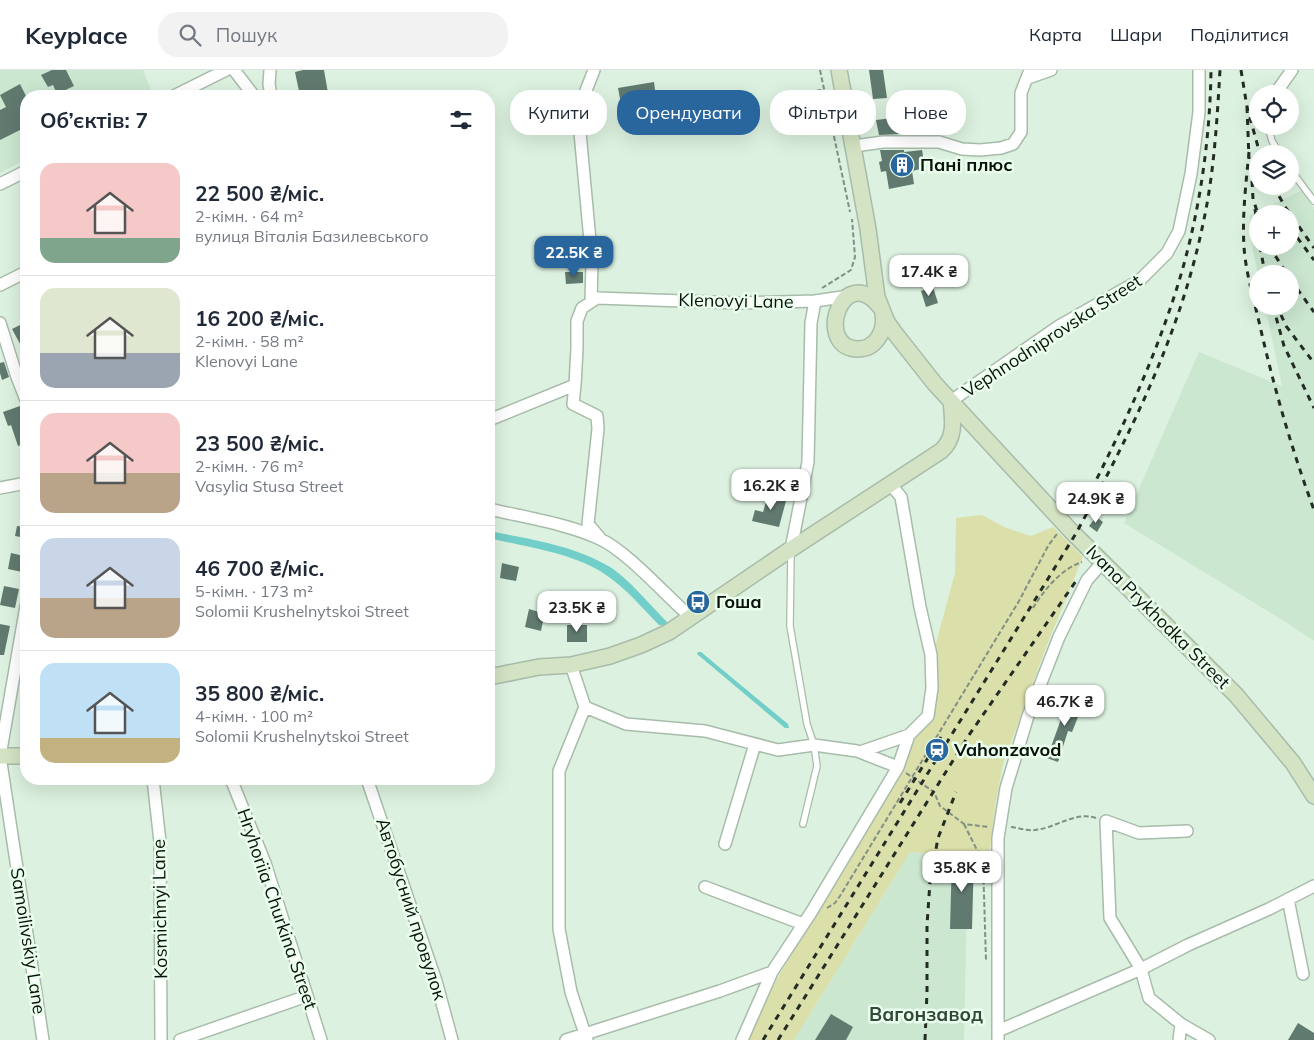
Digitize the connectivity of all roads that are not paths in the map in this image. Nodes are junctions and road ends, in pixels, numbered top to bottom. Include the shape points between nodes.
1 (226, 70) edge
2 (234, 70) edge
3 (270, 70) edge
4 (594, 70) edge
5 (839, 70) edge
6 (1050, 70) edge
7 (1199, 70) edge
8 (1292, 70) edge
9 (1029, 74) edge
10 (1282, 85) edge
11 (197, 90) edge
12 (249, 90) edge
13 (270, 90) edge
14 (854, 146) junction
15 (20, 174) edge
16 (1299, 181) edge
17 (0, 184) edge
18 (1314, 201) edge
19 (872, 260) junction
20 (20, 275) edge
21 (0, 285) edge
22 (852, 295) junction
23 (815, 296) junction
24 (591, 302) junction
25 (882, 311) junction
26 (0, 323) edge
27 (875, 341) junction
28 (902, 344) junction
29 (20, 385) edge
30 (575, 385) junction
31 (951, 401) junction
32 (495, 418) edge
33 (20, 484) edge
34 (890, 484) junction
35 (0, 488) edge
36 (495, 510) edge
37 (601, 539) junction
38 (791, 549) junction
39 (1099, 560) junction
40 (687, 619) junction
41 (20, 641) edge
42 (571, 665) junction
43 (495, 676) edge
44 (585, 707) junction
45 (910, 735) junction
46 (755, 744) junction
47 (814, 746) junction
48 (860, 752) junction
49 (0, 756) edge
50 (20, 756) edge
51 (898, 767) junction
52 (154, 785) edge
53 (233, 785) edge
54 (369, 785) edge
55 (1314, 796) edge
56 (803, 824) dead end
57 (1187, 831) dead end
58 (725, 844) dead end
59 (1314, 886) edge
60 (705, 887) dead end
61 (1288, 899) junction
62 (804, 924) junction
63 (1141, 969) junction
64 (772, 972) junction
65 (1302, 974) dead end
66 (307, 996) junction
67 (1181, 1024) junction
68 (998, 1036) edge
69 (586, 1037) edge
70 (43, 1040) edge
71 (161, 1040) edge
72 (180, 1040) edge
73 (321, 1040) edge
74 (452, 1040) edge
75 (566, 1040) edge
76 (742, 1040) edge
77 (1179, 1040) edge
78 (1209, 1040) edge

1 - 11 street
2 - 12 street
3 - 13 street
4 - 24 street via 578,111 592,262
5 - 14 main road, Ivana Prykhodka Street
6 - 9 street
7 - 31 street, Vephnodniprovska Street via 1199,112 1191,174 1179,231 1167,253 1140,280 1059,326
8 - 10 street
9 - 14 street via 1021,93 1021,132 1012,144 980,150 939,142 883,142
14 - 19 main road, Ivana Prykhodka Street
15 - 17 street
16 - 18 lane
19 - 22 main road via 865,282
19 - 25 main road, Ivana Prykhodka Street
20 - 21 street
22 - 23 street
22 - 25 main road via 869,297
22 - 27 main road via 840,305 835,317 838,337 852,348 864,348
23 - 24 street, Klenovyi Lane via 740,303 597,298
23 - 38 street, Klenovyi Lane via 811,323 808,462
24 - 30 street via 582,308 577,321
25 - 27 main road via 884,326
25 - 28 main road, Ivana Prykhodka Street
26 - 29 street
27 - 28 main road via 890,340
28 - 31 main road, Ivana Prykhodka Street
30 - 32 street
30 - 37 street via 573,404 597,416 588,524
31 - 34 main road via 952,431 948,445
31 - 39 main road, Ivana Prykhodka Street
33 - 35 street
34 - 38 main road
34 - 45 street via 901,497 931,655 932,688 928,716
36 - 37 street
37 - 40 street via 638,568 684,611
38 - 40 main road
38 - 47 lane via 790,626
39 - 55 main road, Ivana Prykhodka Street via 1236,695 1293,763
39 - 68 street via 1059,637 1028,716 1006,788 998,838
40 - 42 main road via 641,645
41 - 49 street, Samoilivskiy Lane
42 - 43 main road
42 - 44 street
44 - 46 street via 626,724 705,731
44 - 69 street via 560,771 560,929 571,992
45 - 48 street
45 - 51 street
46 - 47 street via 778,750
46 - 58 street
47 - 48 street
47 - 56 lane via 817,766
48 - 51 street
49 - 50 main road
49 - 70 street, Samoilivskiy Lane
51 - 62 street
52 - 71 street, Kosmichnyi Lane via 160,842
53 - 66 street, Hryhoriia Churkina Street via 265,863
54 - 74 street, Автобусний провулок via 436,981
57 - 63 street via 1139,833 1106,821 1110,918
59 - 61 street
60 - 62 street
61 - 63 street
61 - 65 street
62 - 64 street
63 - 67 street via 1149,998
63 - 68 street
64 - 69 street
64 - 76 street
66 - 72 street
66 - 73 street, Hryhoriia Churkina Street
67 - 77 street
67 - 78 street
69 - 75 street

